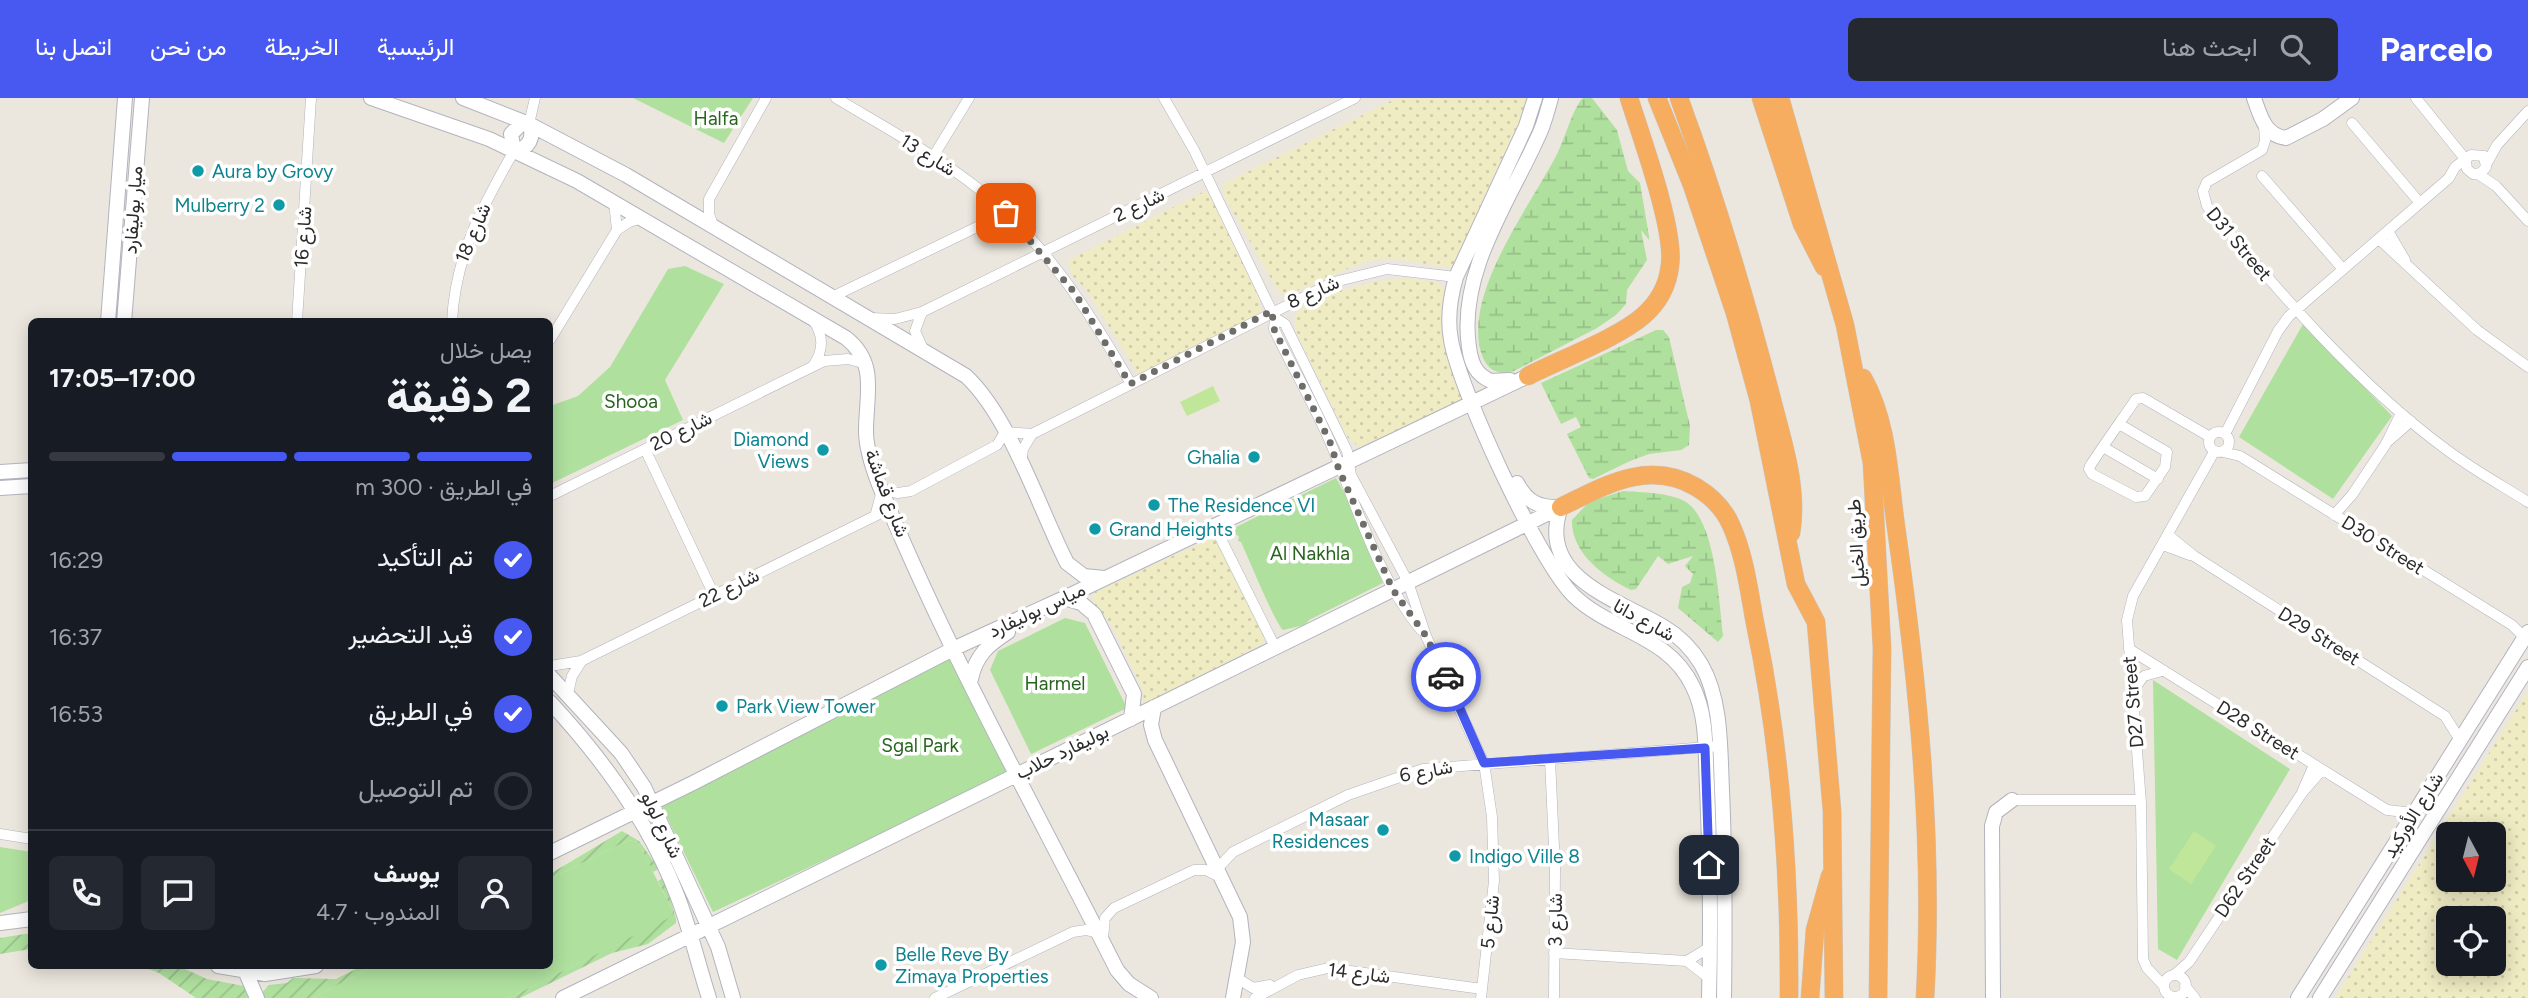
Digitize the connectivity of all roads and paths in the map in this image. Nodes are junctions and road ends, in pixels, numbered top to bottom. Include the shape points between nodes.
1 (125, 98) edge
2 (142, 98) edge
3 (148, 98) edge
4 (311, 98) edge
5 (320, 98) edge
6 (371, 98) edge
7 (463, 98) edge
8 (535, 98) edge
9 (766, 98) edge
10 (836, 98) edge
11 (969, 98) edge
12 (1164, 98) edge
13 (1355, 98) edge
14 (1535, 98) edge
15 (1551, 98) edge
16 (1629, 98) edge
17 (1657, 98) edge
18 (1679, 98) edge
19 (1761, 98) edge
20 (1780, 98) edge
21 (2254, 98) edge
22 (2352, 98) edge
23 (2416, 98) edge
24 (312, 111) junction
25 (2528, 111) edge
26 (140, 118) junction
27 (2352, 123) dead end
28 (529, 124) junction
29 (2264, 125) junction
30 (591, 138) dead end
31 (2497, 145) junction
32 (514, 151) junction
33 (584, 152) junction
34 (933, 157) junction
35 (2471, 157) junction
36 (2487, 164) junction
37 (1206, 173) junction
38 (2475, 174) junction
39 (2262, 176) dead end
40 (2449, 178) junction
41 (2496, 186) junction
42 (709, 199) junction
43 (614, 202) junction
44 (2420, 203) junction
45 (683, 209) junction
46 (1006, 213) junction
47 (643, 218) junction
48 (2528, 221) edge
49 (714, 228) junction
50 (617, 230) junction
51 (2388, 231) junction
52 (2379, 239) junction
53 (1041, 253) junction
54 (2405, 261) junction
55 (2343, 268) junction
56 (1456, 277) junction
57 (1834, 281) junction
58 (832, 297) junction
59 (2299, 306) junction
60 (922, 312) junction
61 (1273, 314) junction
62 (108, 318) edge
63 (124, 318) edge
64 (297, 318) edge
65 (452, 318) edge
66 (867, 318) junction
67 (813, 320) junction
68 (553, 335) edge
69 (923, 349) junction
70 (867, 364) junction
71 (1854, 364) junction
72 (813, 366) junction
73 (2528, 367) edge
74 (1528, 376) junction
75 (1130, 384) junction
76 (1473, 402) junction
77 (2401, 413) junction
78 (2411, 421) junction
79 (2119, 424) junction
80 (1004, 432) junction
81 (1032, 434) junction
82 (2210, 437) junction
83 (2227, 438) junction
84 (2386, 443) junction
85 (2103, 447) junction
86 (645, 449) junction
87 (2219, 452) junction
88 (2240, 456) junction
89 (1498, 459) junction
90 (1344, 463) junction
91 (1021, 466) junction
92 (28, 471) edge
93 (0, 472) edge
94 (2158, 479) junction
95 (28, 486) edge
96 (0, 488) edge
97 (882, 490) junction
98 (553, 495) edge
99 (2528, 502) edge
100 (1561, 507) junction
101 (876, 513) junction
102 (891, 513) junction
103 (2338, 518) junction
104 (1528, 524) junction
105 (1214, 525) junction
106 (2166, 540) junction
107 (1788, 547) junction
108 (1105, 578) junction
109 (1408, 582) junction
110 (1393, 590) junction
111 (714, 595) junction
112 (1065, 598) junction
113 (1025, 616) junction
114 (2526, 634) edge
115 (1426, 636) junction
116 (1275, 647) junction
117 (955, 648) junction
118 (2129, 649) junction
119 (581, 661) junction
120 (553, 666) edge
121 (2528, 667) edge
122 (2162, 671) junction
123 (553, 679) edge
124 (971, 680) junction
125 (2514, 686) junction
126 (2133, 691) junction
127 (568, 693) junction
128 (553, 706) edge
129 (1154, 707) junction
130 (2445, 716) junction
131 (1131, 719) junction
132 (2473, 719) junction
133 (2460, 740) junction
134 (1712, 747) junction
135 (1550, 758) junction
136 (1484, 763) junction
137 (2318, 767) junction
138 (1019, 774) junction
139 (2012, 800) joint
140 (2140, 800) junction
141 (653, 802) junction
142 (2387, 810) junction
143 (634, 812) junction
144 (2414, 813) junction
145 (0, 834) edge
146 (2400, 835) junction
147 (28, 838) edge
148 (1207, 846) junction
149 (553, 852) edge
150 (1233, 852) junction
151 (1834, 866) junction
152 (1220, 873) junction
153 (1086, 909) junction
154 (28, 918) edge
155 (0, 923) edge
156 (709, 927) junction
157 (1073, 932) junction
158 (690, 936) junction
159 (1101, 938) junction
160 (1710, 947) junction
161 (1554, 953) junction
162 (1687, 961) junction
163 (2189, 962) junction
164 (230, 969) edge
165 (279, 970) edge
166 (2152, 972) junction
167 (246, 973) junction
168 (2172, 975) junction
169 (1237, 978) junction
170 (1710, 979) junction
171 (1281, 984) junction
172 (2164, 991) edge
173 (2180, 991) edge
174 (587, 992) edge
175 (1481, 994) edge
176 (257, 998) edge
177 (563, 998) edge
178 (709, 998) edge
179 (733, 998) edge
180 (935, 998) edge
181 (1152, 998) edge
182 (1233, 998) edge
183 (1255, 998) edge
184 (1554, 998) edge
185 (1709, 998) edge
186 (1724, 998) edge
187 (1789, 998) edge
188 (1810, 998) edge
189 (1834, 998) edge
190 (1878, 998) edge
191 (1925, 998) edge
192 (1993, 998) edge
193 (2193, 998) edge
194 (2298, 998) edge
195 (2320, 998) edge

1 - 62 street, ميار بوليفارد
2 - 26 street, ميار بوليفارد
3 - 26 street
4 - 24 street, شارع 16
5 - 24 street, شارع 16
6 - 32 street via 438,119
7 - 28 street
8 - 28 street
9 - 42 street
10 - 34 street, شارع 13
11 - 34 street
12 - 37 street
13 - 37 street, شارع 2
14 - 56 street, شارع دانا
15 - 74 street via 1539,136 1478,265 1468,309 1470,352 1477,372 1497,382
16 - 74 highway via 1669,238 1665,285 1636,322
17 - 107 highway via 1735,313 1759,401
18 - 107 highway via 1735,264 1782,440 1793,498
19 - 57 highway via 1807,236
20 - 57 highway, طريق الخيل
21 - 29 street
22 - 29 street via 2291,138 2276,136
23 - 35 street
24 - 64 street, شارع 16
25 - 31 street
26 - 63 street, ميار بوليفارد
27 - 44 street
28 - 32 street via 530,142
28 - 33 street
29 - 59 street, D31 Street via 2262,150 2210,178 2203,196 2207,206
30 - 33 street
31 - 35 street
31 - 36 street
32 - 43 street
32 - 65 street, شارع 18 via 466,242 453,289
33 - 45 street
34 - 46 street, شارع 13
35 - 36 street via 2484,156
35 - 38 street
35 - 40 street via 2455,167
36 - 38 street
36 - 41 street
37 - 53 street, شارع 2
37 - 61 street
38 - 40 street
38 - 41 street
39 - 55 street
40 - 44 street
41 - 48 street
42 - 45 street
42 - 49 street
43 - 47 street
43 - 50 street
44 - 51 street
45 - 49 street
46 - 53 street, شارع 13
46 - 58 street
47 - 50 street
47 - 67 street
49 - 58 street
50 - 68 street
51 - 52 street
51 - 54 street
52 - 54 street
52 - 55 street
53 - 60 street, شارع 2
53 - 75 street via 1090,316
54 - 73 street via 2477,330
55 - 59 street
56 - 61 street, شارع 8 via 1408,269 1366,271
56 - 76 street, شارع دانا via 1449,313 1451,338
57 - 71 highway, طريق الخيل
58 - 66 street
59 - 77 street, D31 Street
59 - 83 street via 2278,331
60 - 66 street, شارع 2 via 895,319
60 - 69 street via 915,331
61 - 75 street, شارع 8
61 - 90 street via 1286,327
66 - 69 street
67 - 70 street via 855,345
67 - 72 street via 822,348
69 - 80 street via 977,386
70 - 72 street, شارع 20 via 836,359
70 - 97 street, شارع قماشة via 867,442
71 - 190 highway, طريق الخيل via 1872,463 1880,598
71 - 191 highway via 1881,424 1913,657 1925,832
72 - 86 street, شارع 20
74 - 76 street, مياس بوليفارد
75 - 81 street, شارع 8
76 - 89 street, شارع دانا
76 - 90 street, مياس بوليفارد
77 - 78 street, D31 Street
77 - 84 street
78 - 84 street
78 - 99 street, D31 Street via 2453,455
79 - 82 street via 2139,397
79 - 85 street
79 - 94 street via 2167,452
80 - 81 street
80 - 91 street
80 - 97 street via 997,445 911,491
81 - 91 street via 1023,449
82 - 83 street via 2217,432
82 - 87 street via 2209,445
83 - 87 street, D27 Street
83 - 88 street, D30 Street
84 - 103 street
85 - 94 street
85 - 94 street via 2090,466 2092,474 2141,497
86 - 98 street, شارع 20
86 - 111 street
87 - 88 street, D30 Street
87 - 106 street, D27 Street
88 - 103 street, D30 Street
89 - 100 street, شارع دانا via 1532,502
89 - 104 street, شارع دانا
90 - 105 street, مياس بوليفارد
90 - 109 street
90 - 110 street
91 - 108 street via 1067,563 1084,576
92 - 93 street
95 - 96 street
97 - 101 street
97 - 102 street, شارع قماشة
100 - 104 street, بوليفارد حلاب
100 - 134 street, شارع دانا via 1557,540 1571,569 1612,602 1671,631 1699,661 1715,699
100 - 187 highway via 1617,480 1657,475 1696,487 1712,499 1730,524 1742,562 1776,738 1786,858
101 - 102 street, شارع 22
101 - 111 street, شارع 22
102 - 117 street, شارع قماشة
103 - 114 street, D30 Street
104 - 109 street, بوليفارد حلاب
104 - 134 street, شارع دانا via 1572,594 1602,617 1656,644 1680,666 1700,704
105 - 108 street, مياس بوليفارد
105 - 116 street
106 - 118 street, D27 Street via 2131,602
106 - 130 street, D29 Street
107 - 151 highway via 1800,594 1816,622
108 - 112 street, مياس بوليفارد
109 - 110 street, بوليفارد حلاب
109 - 115 street
110 - 115 street
110 - 116 street, بوليفارد حلاب
111 - 119 street, شارع 22
112 - 113 street, مياس بوليفارد
112 - 131 street via 1094,614 1134,694
113 - 117 street, مياس بوليفارد
113 - 124 street via 985,648
114 - 125 street via 2525,652 2512,674
114 - 132 street, شارع الأوركيد
115 - 136 street
116 - 129 street, بوليفارد حلاب
117 - 124 street, شارع قماشة
117 - 141 street, مياس بوليفارد
118 - 122 street, D28 Street
118 - 126 street, D27 Street
119 - 120 street, شارع 22
119 - 127 street
121 - 125 street, شارع الأوركيد
122 - 126 street via 2144,676
122 - 137 street, D28 Street
123 - 127 street, شارع لولو
124 - 138 street, شارع قماشة
125 - 195 street, شارع الأوركيد
126 - 140 street, D27 Street
127 - 141 street, شارع لولو via 621,753
128 - 143 street, شارع لولو
129 - 131 street, بوليفارد حلاب
129 - 148 street via 1154,740
130 - 132 street, D29 Street
130 - 133 street, D29 Street
131 - 138 street, بوليفارد حلاب
132 - 133 street, شارع الأوركيد
133 - 144 street, شارع الأوركيد
134 - 135 street, شارع 6
134 - 160 street, شارع دانا
134 - 186 street, شارع دانا via 1724,855
135 - 136 street, شارع 6
135 - 161 street, شارع 3
136 - 150 street, شارع 6 via 1423,769 1378,782
136 - 175 street, شارع 5 via 1494,860
137 - 142 street, D28 Street
137 - 163 street, D62 Street
138 - 153 street, شارع قماشة
138 - 156 street, بوليفارد حلاب
139 - 140 street
139 - 192 street via 1996,812 1992,827
140 - 166 street, D27 Street via 2143,958
141 - 143 street, مياس بوليفارد
141 - 156 street, شارع لولو
142 - 144 street, D28 Street
142 - 146 street
143 - 149 street, مياس بوليفارد
143 - 158 street, شارع لولو via 677,893
144 - 146 street, شارع الأوركيد
145 - 147 street
146 - 194 street, شارع الأوركيد
148 - 150 street
148 - 152 street
150 - 152 street, شارع 6
151 - 188 highway via 1818,917
151 - 189 highway
152 - 159 street via 1194,870 1114,908 1104,922
152 - 169 street via 1242,929
153 - 157 street
153 - 159 street, شارع قماشة
154 - 155 street
156 - 158 street, بوليفارد حلاب
156 - 179 street, شارع لولو
157 - 159 street via 1086,930
157 - 180 street
158 - 174 street, بوليفارد حلاب
158 - 178 street, شارع لولو
159 - 181 street, شارع قماشة via 1122,977
160 - 162 street
160 - 170 street, شارع دانا
161 - 162 street
161 - 184 street, شارع 3
162 - 170 street
163 - 168 street, D62 Street
163 - 173 street, D62 Street
164 - 167 street
165 - 167 street
166 - 168 street
166 - 172 street, D27 Street
167 - 176 street
168 - 172 street, D62 Street
168 - 173 street
169 - 171 street, شارع 14 via 1253,988
169 - 182 street
170 - 185 street, شارع دانا
171 - 175 street, شارع 14 via 1328,968
171 - 183 street, شارع 14
172 - 173 street, D27 Street
173 - 193 street
174 - 177 street, بوليفارد حلاب

